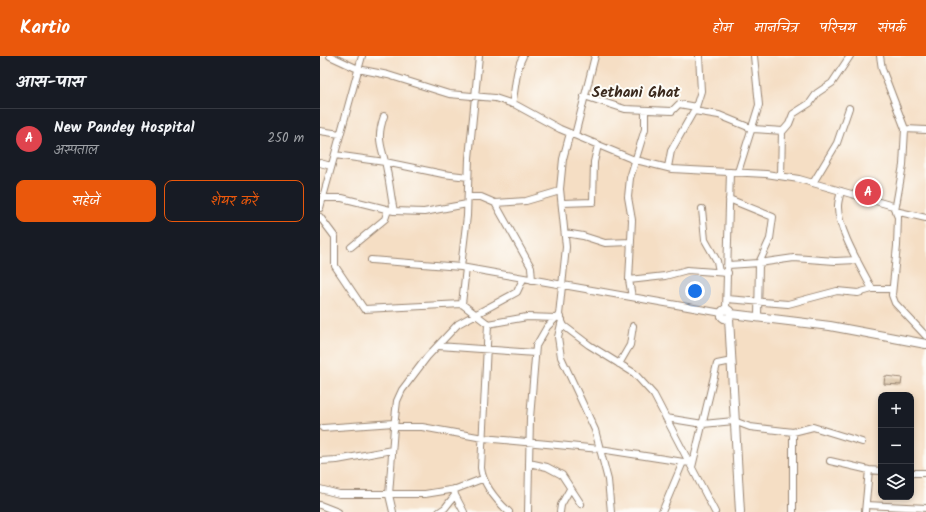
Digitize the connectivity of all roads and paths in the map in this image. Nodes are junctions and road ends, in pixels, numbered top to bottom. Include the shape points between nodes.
1 (330, 56) edge
2 (362, 56) edge
3 (479, 56) edge
4 (523, 56) edge
5 (595, 56) edge
6 (699, 56) edge
7 (754, 56) edge
8 (850, 56) edge
9 (880, 56) edge
10 (358, 69) junction
11 (474, 96) junction
12 (584, 96) junction
13 (512, 104) junction
14 (849, 108) dead end
15 (695, 109) junction
16 (645, 110) junction
17 (384, 116) dead end
18 (753, 129) junction
19 (904, 129) junction
20 (782, 130) junction
21 (926, 130) edge
22 (320, 131) edge
23 (340, 134) junction
24 (572, 134) junction
25 (598, 144) junction
26 (335, 155) junction
27 (636, 160) junction
28 (385, 162) junction
29 (320, 163) edge
30 (331, 166) junction
31 (668, 167) junction
32 (730, 172) junction
33 (738, 172) junction
34 (781, 176) junction
35 (468, 177) junction
36 (813, 183) junction
37 (560, 191) junction
38 (840, 191) junction
39 (468, 197) junction
40 (323, 198) junction
41 (729, 199) junction
42 (495, 203) junction
43 (562, 203) junction
44 (468, 204) junction
45 (320, 208) edge
46 (440, 209) junction
47 (702, 209) dead end
48 (391, 210) junction
49 (895, 211) junction
50 (424, 216) dead end
51 (320, 217) edge
52 (926, 218) edge
53 (565, 233) junction
54 (631, 242) junction
55 (351, 247) dead end
56 (371, 260) dead end
57 (857, 260) junction
58 (759, 264) junction
59 (728, 265) junction
60 (463, 268) junction
61 (719, 272) junction
62 (728, 273) junction
63 (523, 279) junction
64 (532, 280) junction
65 (629, 280) junction
66 (562, 286) junction
67 (872, 289) junction
68 (892, 289) junction
69 (632, 297) junction
70 (727, 299) junction
71 (759, 301) junction
72 (462, 304) junction
73 (727, 313) junction
74 (477, 315) junction
75 (758, 317) junction
76 (559, 318) junction
77 (488, 324) junction
78 (633, 326) dead end
79 (926, 336) edge
80 (926, 344) edge
81 (439, 346) junction
82 (487, 348) junction
83 (535, 353) junction
84 (732, 361) junction
85 (619, 364) junction
86 (666, 418) junction
87 (734, 421) junction
88 (703, 424) junction
89 (394, 425) junction
90 (323, 428) dead end
91 (793, 432) junction
92 (483, 438) junction
93 (529, 442) junction
94 (862, 442) dead end
95 (600, 449) junction
96 (392, 450) junction
97 (320, 461) edge
98 (683, 462) junction
99 (830, 462) dead end
100 (529, 463) junction
101 (691, 465) junction
102 (869, 470) junction
103 (878, 471) edge
104 (914, 473) edge
105 (926, 473) edge
106 (482, 479) junction
107 (320, 489) edge
108 (570, 489) junction
109 (455, 492) junction
110 (389, 494) junction
111 (581, 504) dead end
112 (320, 505) edge
113 (866, 505) junction
114 (926, 508) edge
115 (338, 512) edge
116 (393, 512) edge
117 (439, 512) edge
118 (464, 512) edge
119 (508, 512) edge
120 (528, 512) edge
121 (560, 512) edge
122 (611, 512) edge
123 (662, 512) edge
124 (716, 512) edge
125 (740, 512) edge
126 (793, 512) edge
127 (865, 512) edge

1 - 10 street
2 - 10 street
3 - 11 street
4 - 13 street via 518,64
5 - 12 street
6 - 15 street via 701,90
7 - 18 street via 759,105
8 - 20 street via 832,83 793,114 789,124
9 - 19 street via 882,69
10 - 11 street via 388,74 449,94
10 - 23 street
11 - 13 street via 496,98
11 - 35 street
12 - 16 street via 625,108
12 - 24 street
13 - 24 street
14 - 36 street via 837,142
15 - 16 street via 679,104 672,111
15 - 18 street
15 - 31 street via 672,151
16 - 27 street via 645,129
17 - 28 street via 380,128 380,147
18 - 20 street
18 - 33 street
19 - 21 street
19 - 49 street via 903,165
20 - 34 street
22 - 23 street
23 - 26 street
24 - 25 street
24 - 37 street via 563,159
25 - 27 street
25 - 43 street via 594,162 593,202
26 - 28 street
26 - 30 street
27 - 31 street
27 - 54 street via 630,178 628,197 632,220
28 - 35 street
28 - 48 street
29 - 30 street
30 - 40 street
31 - 32 street
32 - 33 street
32 - 41 street
33 - 34 street
34 - 36 street
35 - 39 street
36 - 38 street
37 - 42 street via 526,201
37 - 43 street
38 - 49 street via 893,206
38 - 57 street via 838,207 841,222
39 - 42 street via 481,197
39 - 44 street
40 - 45 street
40 - 48 street via 342,198
41 - 58 street via 773,216 770,238
41 - 59 street
42 - 64 street via 530,267
43 - 53 street
44 - 46 street
44 - 60 street
46 - 48 street via 424,212
46 - 50 street
47 - 61 street via 706,240
48 - 55 street via 385,219
49 - 52 street
49 - 68 street via 898,216 897,246
51 - 72 street via 335,237 335,266 364,309
53 - 54 street via 605,243
53 - 66 street
54 - 65 street
56 - 60 street
57 - 58 street via 794,258
57 - 67 street
58 - 59 street
58 - 71 street
59 - 62 street
60 - 63 street
60 - 72 street
61 - 62 street
61 - 65 street via 687,270 665,276
62 - 70 street
63 - 64 street
63 - 74 street via 517,292
64 - 66 street
65 - 69 street
66 - 69 street
66 - 76 street
67 - 68 street
67 - 71 street via 858,293 824,293 788,304
68 - 79 street via 895,303
69 - 73 street
70 - 71 street
70 - 73 street
71 - 75 street
72 - 74 street
73 - 75 street
73 - 84 street
74 - 77 street
74 - 81 street via 458,324
75 - 80 street via 830,326
76 - 77 street via 527,317
76 - 83 street via 547,327 536,346
76 - 85 street via 564,326
76 - 95 street via 561,356 595,430
77 - 82 street
78 - 85 street via 630,345
81 - 82 street
81 - 89 street via 427,357 402,390 397,401
82 - 83 street
82 - 92 street
83 - 93 street
84 - 87 street
84 - 88 street via 718,364
85 - 86 street via 634,374 654,395
86 - 88 street
86 - 101 street
87 - 88 street
87 - 91 street via 750,427
87 - 125 street
88 - 101 street
89 - 90 street
89 - 92 street via 422,427
89 - 96 street
91 - 94 street via 812,427
91 - 126 street
92 - 93 street
92 - 106 street
93 - 95 street
93 - 100 street
95 - 98 street
95 - 122 street via 608,480
96 - 97 street
96 - 110 street
98 - 101 street
98 - 123 street
99 - 102 street
100 - 108 street via 547,467 562,475
100 - 120 street
101 - 124 street
102 - 103 street
102 - 113 street
104 - 105 street
106 - 109 street
106 - 119 street
107 - 110 street via 339,494
108 - 111 street
108 - 121 street
109 - 110 street
109 - 117 street via 445,508
109 - 118 street
110 - 116 street
112 - 115 street
113 - 114 street
113 - 127 street

